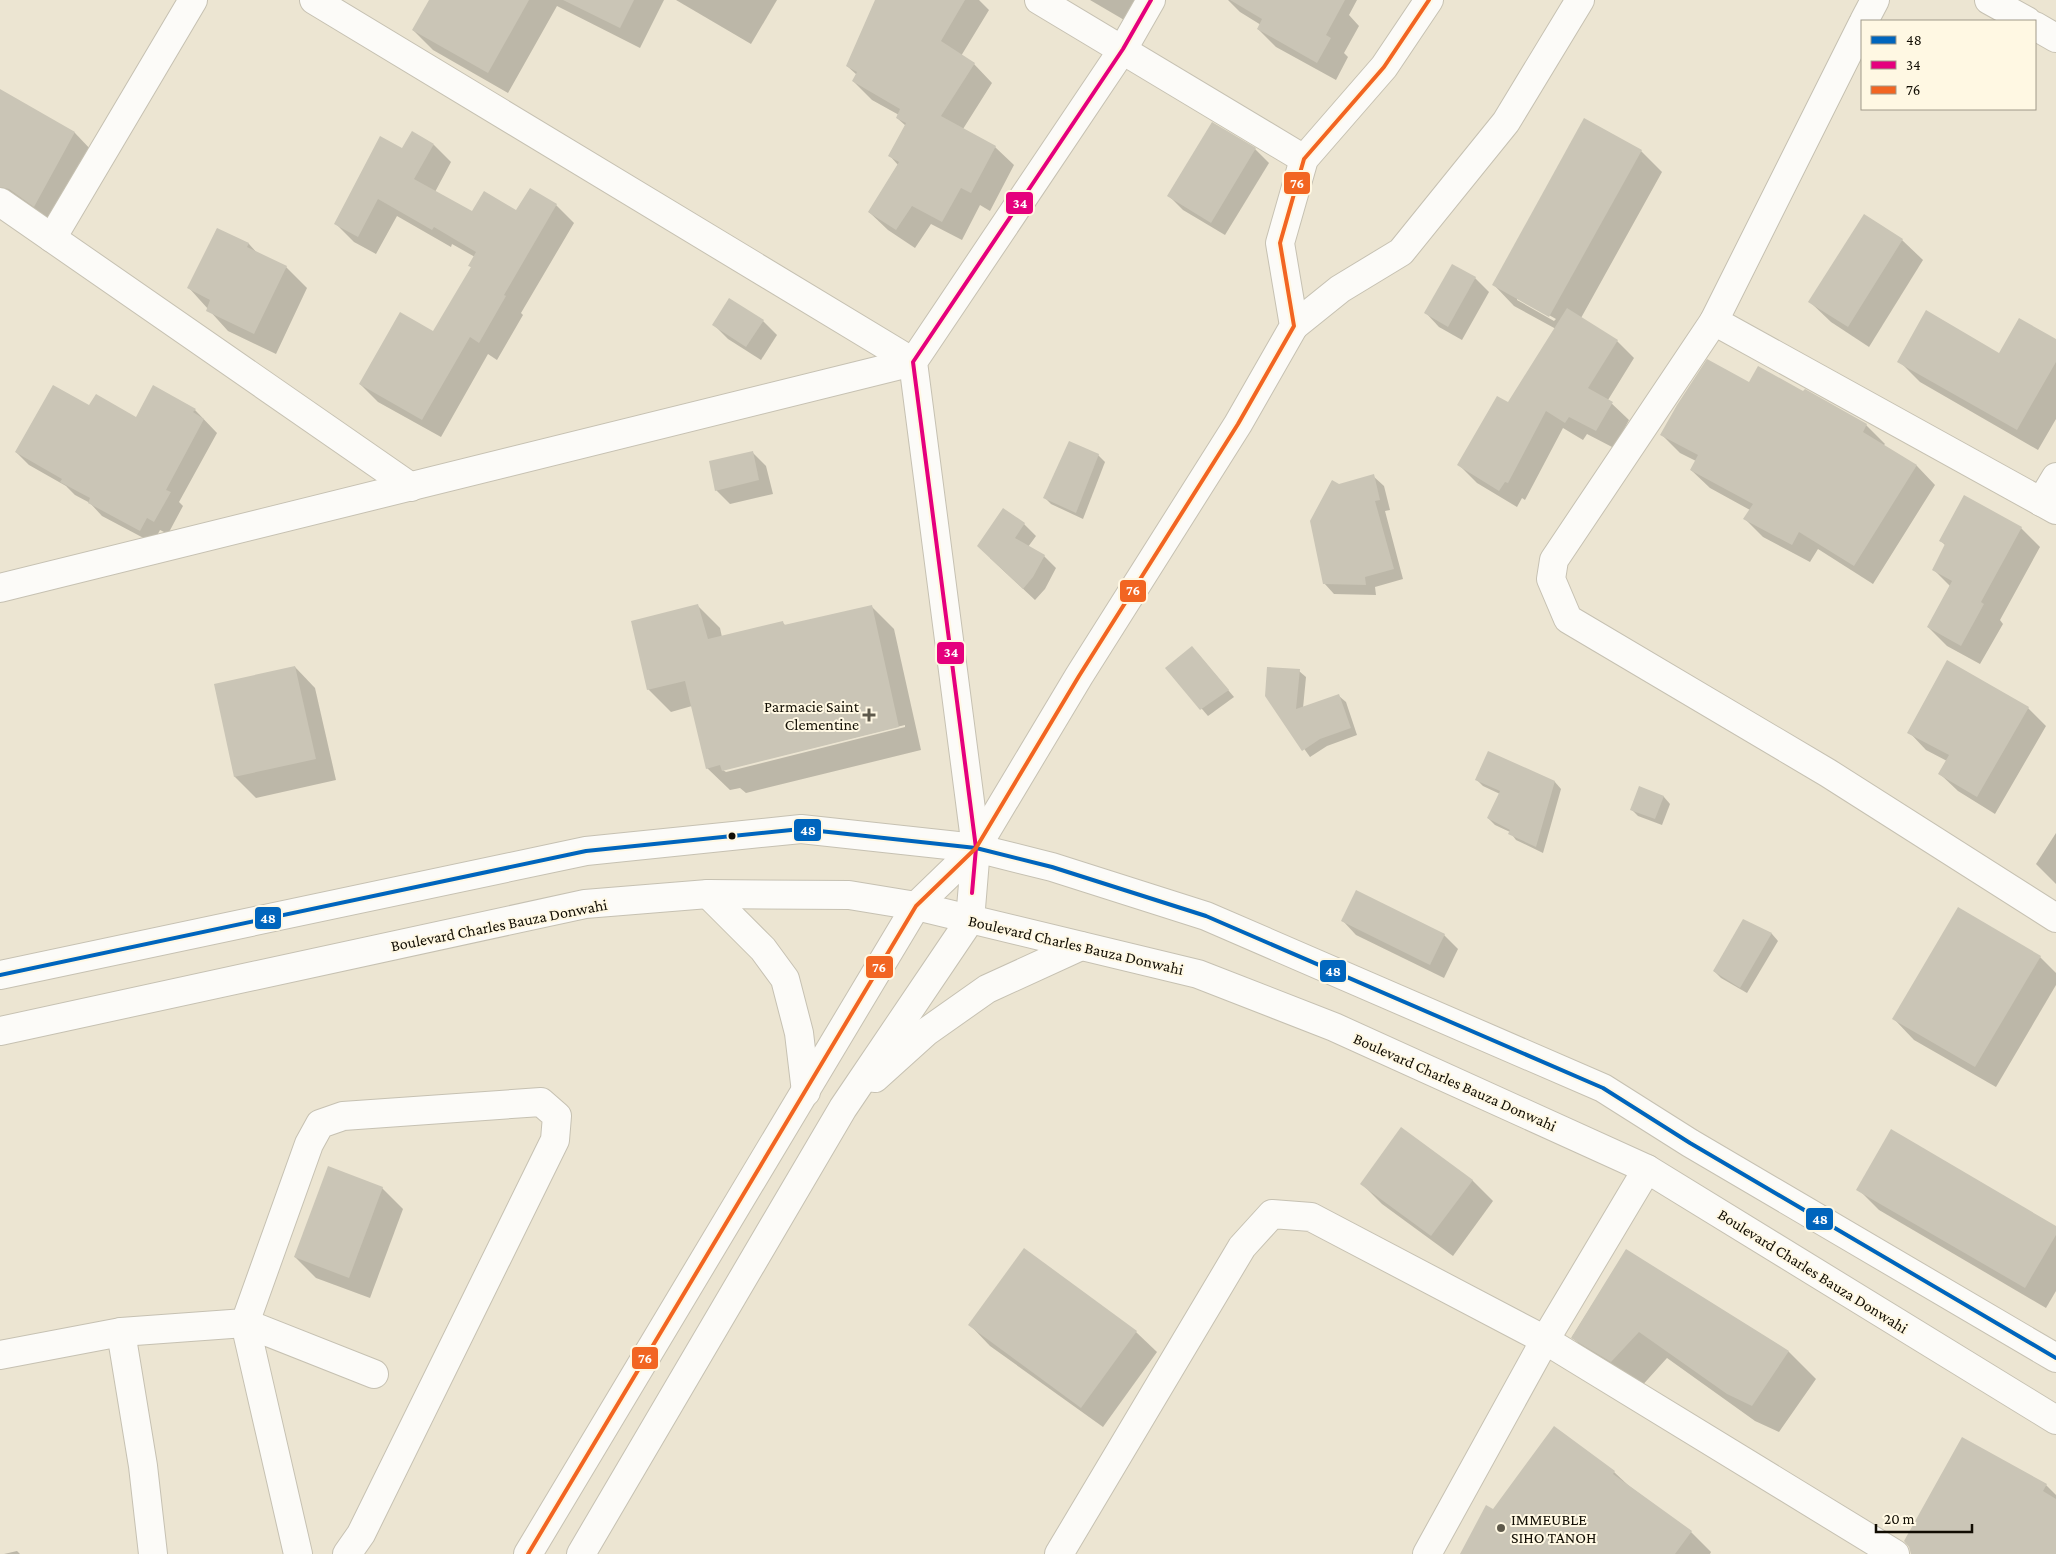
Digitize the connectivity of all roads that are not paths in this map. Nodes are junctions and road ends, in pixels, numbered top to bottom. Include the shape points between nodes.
1 (193, 0) edge
2 (314, 0) edge
3 (1039, 0) edge
4 (1151, 0) edge
5 (1429, 0) edge
6 (1580, 0) edge
7 (1875, 0) edge
8 (1989, 0) edge
9 (1865, 20) edge
10 (2024, 20) edge
11 (1861, 27) edge
12 (2036, 27) edge
13 (2056, 38) edge
14 (1123, 49) junction
15 (1304, 159) junction
16 (0, 202) edge
17 (52, 238) junction
18 (1714, 321) junction
19 (1294, 326) junction
20 (913, 362) junction
21 (2056, 477) edge
22 (411, 487) junction
23 (2049, 506) edge
24 (0, 588) edge
25 (976, 848) junction
26 (708, 894) junction
27 (916, 906) junction
28 (2056, 918) edge
29 (970, 920) junction
30 (1081, 946) junction
31 (0, 976) edge
32 (0, 1031) edge
33 (806, 1092) junction
34 (843, 1108) junction
35 (1647, 1168) junction
36 (245, 1323) junction
37 (120, 1332) junction
38 (1545, 1340) junction
39 (0, 1356) edge
40 (2056, 1358) edge
41 (374, 1374) dead end
42 (2056, 1420) edge
43 (153, 1554) edge
44 (298, 1554) edge
45 (347, 1554) edge
46 (528, 1554) edge
47 (581, 1554) edge
48 (1059, 1554) edge
49 (1428, 1554) edge
50 (1895, 1554) edge

1 - 17 street
2 - 20 street
3 - 14 street
4 - 14 street
5 - 15 street via 1384,67
6 - 19 street via 1506,122 1401,252 1340,289
7 - 9 street
8 - 10 street
11 - 18 street
12 - 13 street
14 - 15 street
14 - 20 street
15 - 19 street via 1280,243
16 - 17 street
17 - 22 street
18 - 23 street
18 - 28 street via 1554,560 1551,579 1568,619 1828,773
19 - 25 street via 1238,424 1079,676
20 - 22 street
20 - 25 street
21 - 23 street
22 - 24 street
25 - 27 street
25 - 29 street
25 - 31 street via 801,829 586,851
25 - 40 street via 1052,867 1206,916 1603,1088 1690,1143
26 - 27 street, Boulevard Charles Bauza Donwahi via 849,895
26 - 32 street, Boulevard Charles Bauza Donwahi via 585,904
26 - 33 street via 763,949 785,979 799,1034
27 - 29 street, Boulevard Charles Bauza Donwahi
27 - 33 street
29 - 30 street, Boulevard Charles Bauza Donwahi
29 - 34 street
30 - 34 street via 987,989 926,1032
30 - 35 street, Boulevard Charles Bauza Donwahi via 1207,977 1334,1028
33 - 46 street
34 - 47 street
35 - 38 street
35 - 42 street, Boulevard Charles Bauza Donwahi
36 - 37 street
36 - 41 street
36 - 44 street
36 - 45 street via 309,1144 320,1124 343,1116 541,1102 557,1116 554,1140 361,1534
37 - 39 street
37 - 43 street via 143,1466
38 - 48 street via 1311,1217 1272,1214 1242,1246
38 - 49 street
38 - 50 street

